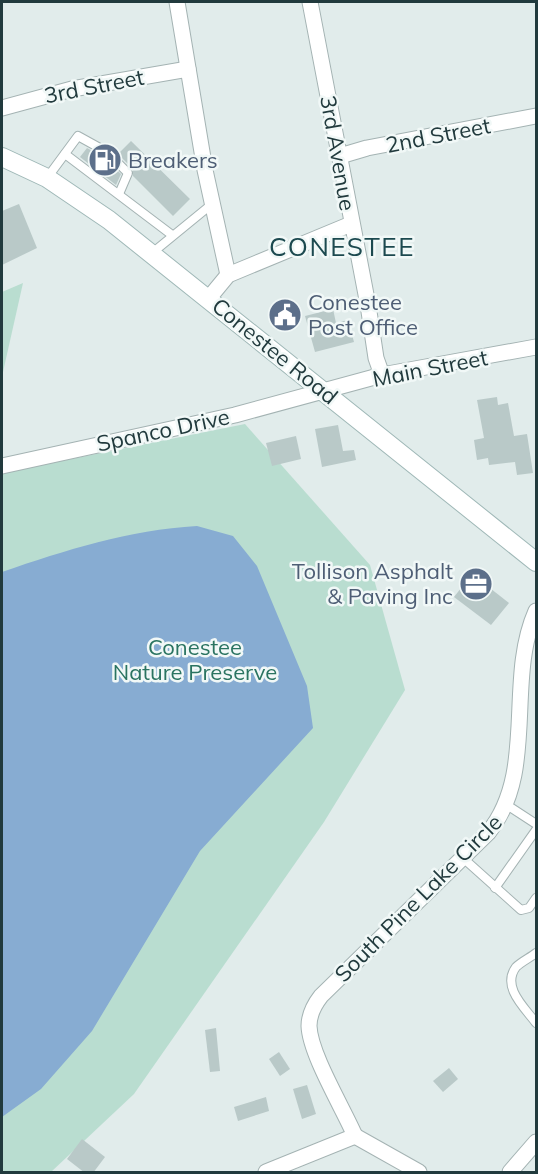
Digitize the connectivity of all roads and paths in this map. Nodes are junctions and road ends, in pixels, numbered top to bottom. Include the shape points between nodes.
1 (177, 2) edge
2 (310, 2) edge
3 (188, 69) junction
4 (2, 108) edge
5 (537, 117) edge
6 (65, 154) junction
7 (340, 156) junction
8 (2, 158) edge
9 (47, 178) junction
10 (119, 194) junction
11 (212, 204) junction
12 (351, 224) junction
13 (172, 235) junction
14 (152, 253) junction
15 (228, 275) junction
16 (209, 298) junction
17 (537, 347) edge
18 (382, 375) junction
19 (323, 391) junction
20 (2, 465) edge
21 (537, 562) edge
22 (537, 610) edge
23 (507, 805) junction
24 (537, 824) edge
25 (537, 830) edge
26 (463, 858) junction
27 (495, 888) junction
28 (537, 898) edge
29 (537, 953) edge
30 (537, 1023) edge
31 (356, 1136) junction
32 (537, 1142) edge
33 (267, 1173) edge
34 (419, 1173) edge
35 (510, 1173) edge

1 - 3 street
2 - 7 street, 3rd Avenue
3 - 4 street, 3rd Street via 72,89
3 - 11 street
5 - 7 street, 2nd Street
6 - 9 lane
6 - 10 lane
6 - 10 lane via 78,135 108,152 128,173
7 - 12 street, 3rd Avenue
8 - 9 main road, Conestee Road
9 - 14 main road, Conestee Road
10 - 13 lane
11 - 13 lane
11 - 15 street
12 - 15 street
12 - 18 street, 3rd Avenue via 375,358
13 - 14 lane
14 - 16 main road, Conestee Road
15 - 16 street
16 - 19 main road, Conestee Road
17 - 18 street, Main Street
18 - 19 street, Main Street
19 - 20 street, Spanco Drive via 235,415
19 - 21 main road, Conestee Road
22 - 23 street, South Pine Lake Circle via 525,657 515,779
23 - 24 lane
23 - 26 street, South Pine Lake Circle via 496,823
25 - 27 lane
26 - 27 lane
26 - 31 street, South Pine Lake Circle via 321,996 311,1012 309,1028 314,1047
27 - 28 lane via 521,910 529,908
29 - 30 lane via 516,967 513,993
31 - 33 street
31 - 34 street
32 - 35 street

